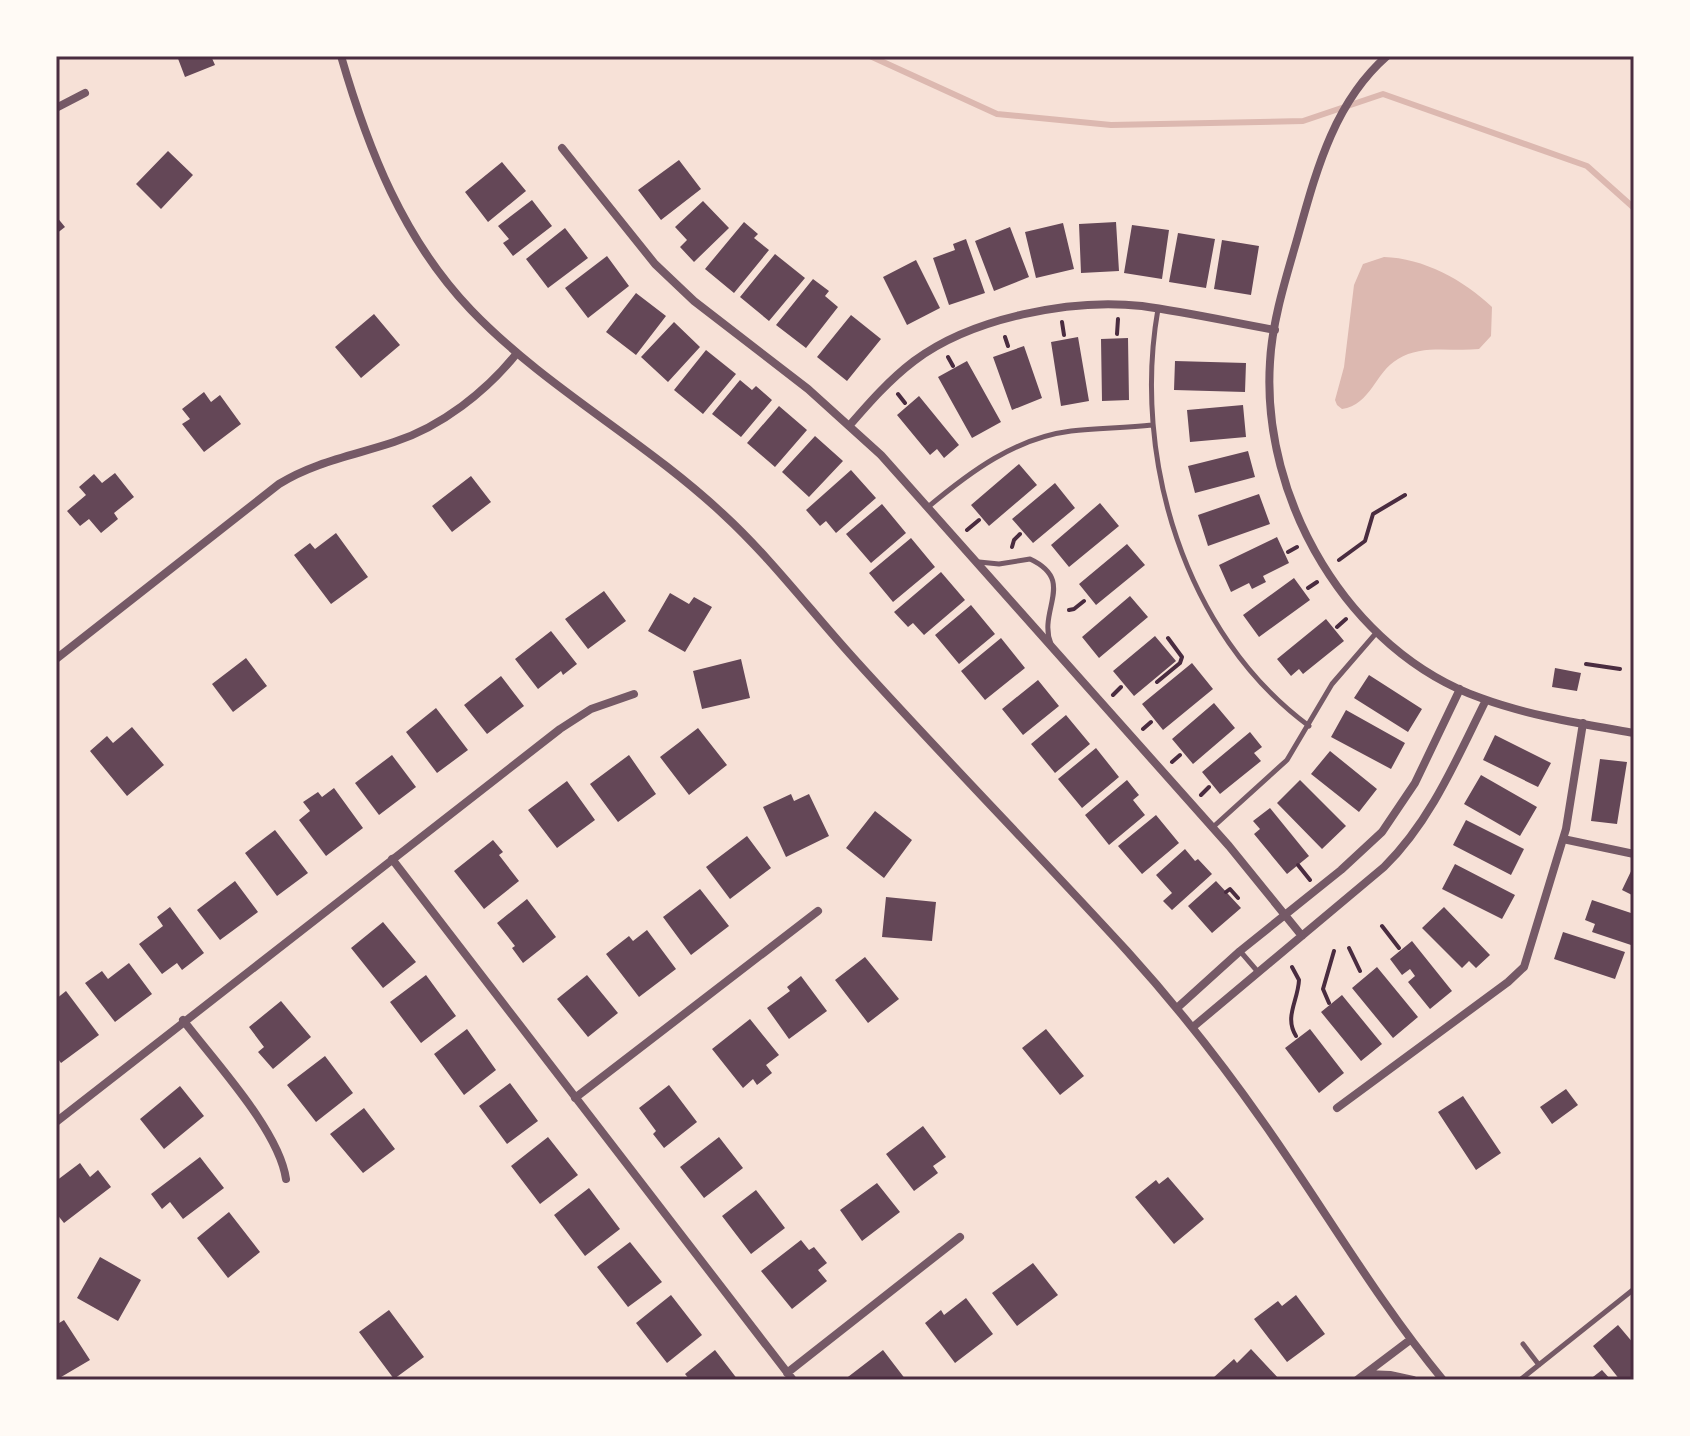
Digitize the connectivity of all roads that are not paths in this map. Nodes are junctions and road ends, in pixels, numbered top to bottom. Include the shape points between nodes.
1 (341, 56) edge
2 (1387, 56) edge
3 (85, 93) dead end
4 (56, 108) edge
5 (562, 148) dead end
6 (1158, 309) junction
7 (1275, 330) junction
8 (517, 353) junction
9 (1152, 425) junction
10 (849, 426) junction
11 (928, 508) junction
12 (970, 556) junction
13 (1377, 632) junction
14 (1057, 655) junction
15 (56, 659) edge
16 (1460, 689) junction
17 (634, 694) dead end
18 (1486, 700) junction
19 (1583, 723) junction
20 (1309, 726) junction
21 (1634, 733) edge
22 (1212, 828) junction
23 (1563, 839) junction
24 (1634, 854) edge
25 (392, 859) junction
26 (818, 911) dead end
27 (1285, 915) junction
28 (1302, 936) junction
29 (1240, 951) junction
30 (1258, 972) junction
31 (1177, 1008) junction
32 (183, 1020) junction
33 (1193, 1027) junction
34 (575, 1098) junction
35 (1337, 1108) dead end
36 (56, 1122) edge
37 (286, 1179) dead end
38 (960, 1237) dead end
39 (1634, 1289) edge
40 (1410, 1340) junction
41 (1523, 1344) dead end
42 (1539, 1365) junction
43 (790, 1376) edge
44 (1361, 1377) edge
45 (1413, 1380) edge
46 (1443, 1380) edge
47 (1520, 1380) edge

1 - 8 street via 391,195 417,242 471,310
2 - 7 street via 1341,114 1309,197
3 - 4 street
5 - 10 street via 655,264
6 - 7 street
6 - 9 lane via 1150,371
6 - 10 street via 1079,306 956,336 902,370
7 - 13 street via 1270,389 1285,484 1327,571
8 - 15 street via 483,390 428,427 308,468 279,484
8 - 31 street via 724,515
9 - 11 lane via 1069,431 1033,440 973,471
9 - 20 lane via 1171,518 1207,605 1254,674
10 - 11 street
11 - 12 street
12 - 14 street
12 - 14 lane via 989,564 1030,559 1044,568 1055,587 1047,631
13 - 16 street via 1429,673
13 - 20 lane via 1332,684
14 - 22 street
16 - 18 street
16 - 27 street via 1415,783 1382,832
17 - 25 street via 575,718
18 - 19 street
18 - 28 street via 1412,836 1384,867
19 - 21 street
19 - 23 street
20 - 22 lane via 1287,760
22 - 27 street
23 - 24 street
23 - 35 street via 1524,967
25 - 32 street
25 - 34 street
26 - 34 street
27 - 28 street
27 - 29 street
28 - 30 street
29 - 30 lane
29 - 31 street
30 - 33 street
31 - 33 street
32 - 36 street
32 - 37 street via 270,1134
33 - 40 street
34 - 43 street
38 - 43 street
39 - 42 lane
40 - 44 street
40 - 46 street
41 - 42 lane
42 - 47 lane
44 - 45 street

